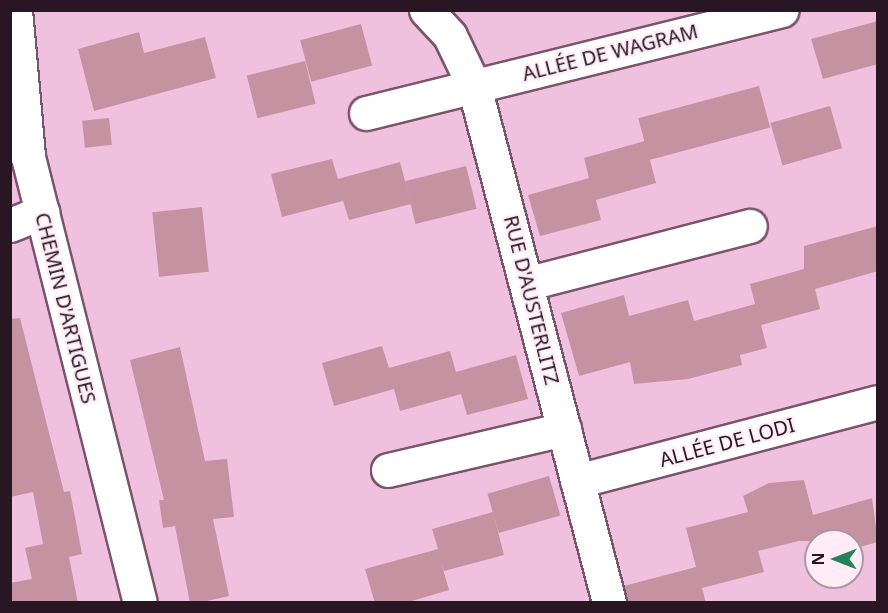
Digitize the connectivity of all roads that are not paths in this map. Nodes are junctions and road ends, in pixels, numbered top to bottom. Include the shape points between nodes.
1 (426, 10) edge
2 (781, 10) edge
3 (14, 13) edge
4 (474, 86) junction
5 (366, 113) dead end
6 (42, 212) junction
7 (10, 225) edge
8 (750, 226) dead end
9 (529, 283) junction
10 (878, 402) edge
11 (564, 429) junction
12 (388, 470) dead end
13 (577, 481) junction
14 (140, 603) edge
15 (609, 603) edge

1 - 4 street, RUE D'AUSTERLITZ via 450,36
2 - 4 street, ALLÉE DE WAGRAM
3 - 6 street, CHEMIN D'ARTIGUES via 28,157
4 - 5 street, ALLÉE DE WAGRAM
4 - 9 street, RUE D'AUSTERLITZ
6 - 7 street
6 - 14 street, CHEMIN D'ARTIGUES
8 - 9 street
9 - 11 street, RUE D'AUSTERLITZ
10 - 13 street, ALLÉE DE LODI
11 - 12 street
11 - 13 street, RUE D'AUSTERLITZ
13 - 15 street, RUE D'AUSTERLITZ

